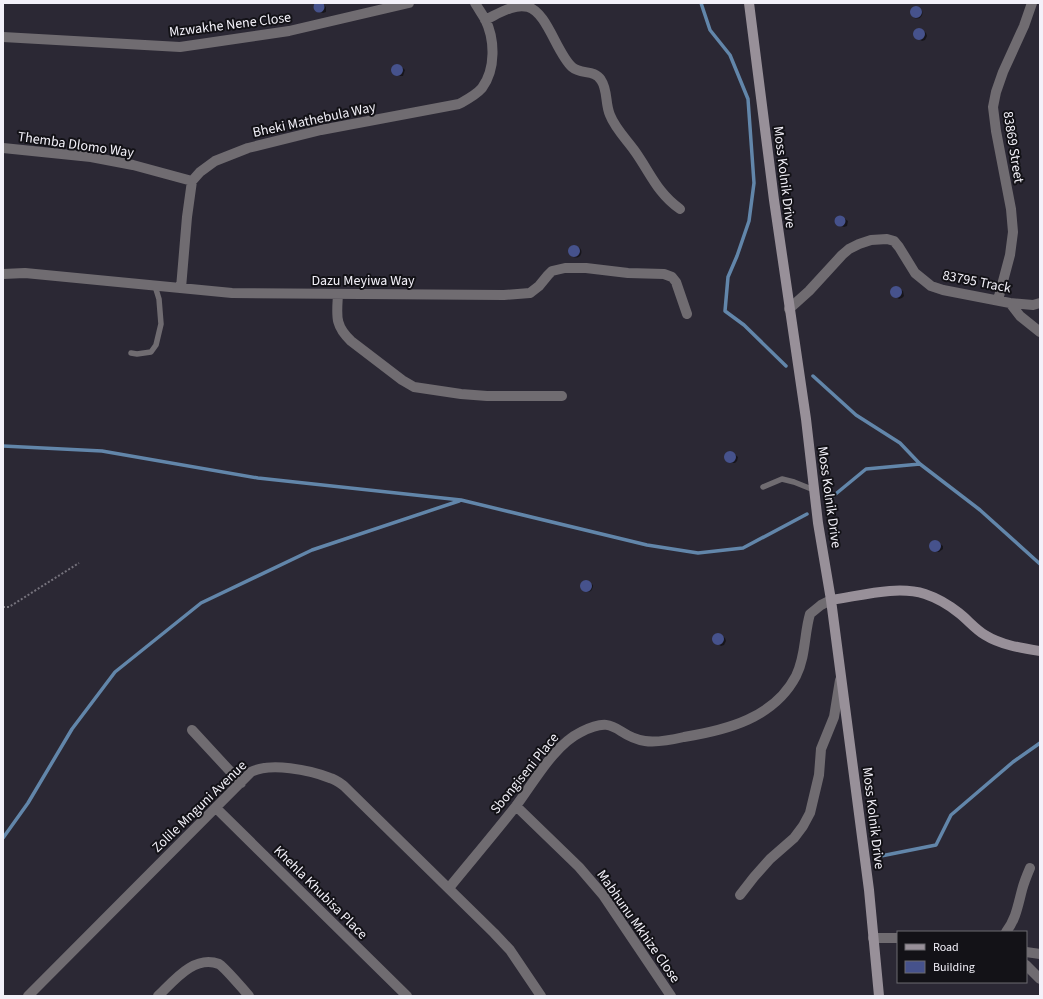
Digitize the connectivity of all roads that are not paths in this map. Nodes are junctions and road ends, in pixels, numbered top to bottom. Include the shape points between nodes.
1 (410, 3) edge
2 (475, 3) edge
3 (749, 3) edge
4 (1032, 3) edge
5 (485, 20) junction
6 (3, 37) edge
7 (3, 148) edge
8 (192, 181) junction
9 (680, 209) dead end
10 (3, 274) edge
11 (155, 286) junction
12 (181, 288) junction
13 (338, 294) junction
14 (998, 300) junction
15 (1010, 303) junction
16 (1040, 303) edge
17 (789, 309) junction
18 (687, 314) dead end
19 (1040, 332) edge
20 (132, 353) dead end
21 (562, 396) dead end
22 (762, 487) dead end
23 (815, 490) junction
24 (831, 600) junction
25 (1040, 650) edge
26 (840, 672) junction
27 (192, 730) dead end
28 (241, 783) junction
29 (516, 806) junction
30 (216, 808) junction
31 (1030, 868) dead end
32 (449, 888) junction
33 (740, 895) dead end
34 (1007, 931) edge
35 (874, 938) junction
36 (897, 938) edge
37 (1027, 952) edge
38 (1040, 954) edge
39 (1027, 966) edge
40 (1040, 978) edge
41 (28, 996) edge
42 (158, 996) edge
43 (249, 996) edge
44 (407, 996) edge
45 (541, 996) edge
46 (671, 996) edge
47 (879, 996) edge

1 - 6 street, Mzwakhe Nene Close via 289,31 180,47
2 - 5 street
3 - 17 main road, Moss Kolnik Drive
4 - 14 street, 83869 Street via 996,92 993,107 1013,232 1010,255
5 - 8 street, Bheki Mathebula Way via 492,52 491,71 475,95 459,104 321,130 248,148 214,161
5 - 9 street via 516,6 537,12 571,66 596,74 602,81 608,112 613,122 661,192 670,203
7 - 8 street, Themba Dlomo Way via 91,157
8 - 12 street
10 - 11 street, Dazu Meyiwa Way via 25,273
11 - 12 street, Dazu Meyiwa Way
11 - 20 lane via 161,324 156,345 151,352
12 - 13 street, Dazu Meyiwa Way via 232,293
13 - 18 street, Dazu Meyiwa Way via 530,293 552,271 586,268 668,275 676,282
13 - 21 street via 337,318 343,333 414,387 487,396
14 - 15 street, 83795 Track
14 - 17 street, 83795 Track via 931,286 915,273 894,241 887,239 871,240 849,249
15 - 16 street, 83795 Track
15 - 19 street via 1020,316
17 - 23 main road, Moss Kolnik Drive
22 - 23 lane via 782,479
23 - 24 main road, Moss Kolnik Drive
24 - 25 main road via 894,591 924,593 959,612 985,635 1019,647
24 - 26 main road, Moss Kolnik Drive
24 - 29 street, Sbongiseni Place via 810,614 804,650 796,676 789,688 763,712 721,730 656,742 644,742 608,724 598,724 570,738 560,747
26 - 33 street via 837,704 821,749 819,775 810,813 794,838 770,859
26 - 35 main road, Moss Kolnik Drive
27 - 28 street
28 - 30 street, Zolile Mnguni Avenue
28 - 32 street, Zolile Mnguni Avenue via 251,772 265,767 291,769 332,778 344,786
29 - 32 street, Sbongiseni Place
29 - 46 street, Mabhunu Mkhize Close via 579,867 603,896
30 - 41 street, Zolile Mnguni Avenue
30 - 44 street, Khehla Khubisa Place
31 - 34 street via 1012,925
32 - 45 street, Zolile Mnguni Avenue via 510,950
35 - 36 street
35 - 47 main road, Moss Kolnik Drive
37 - 38 street
39 - 40 street
42 - 43 street via 184,971 202,963 220,965

